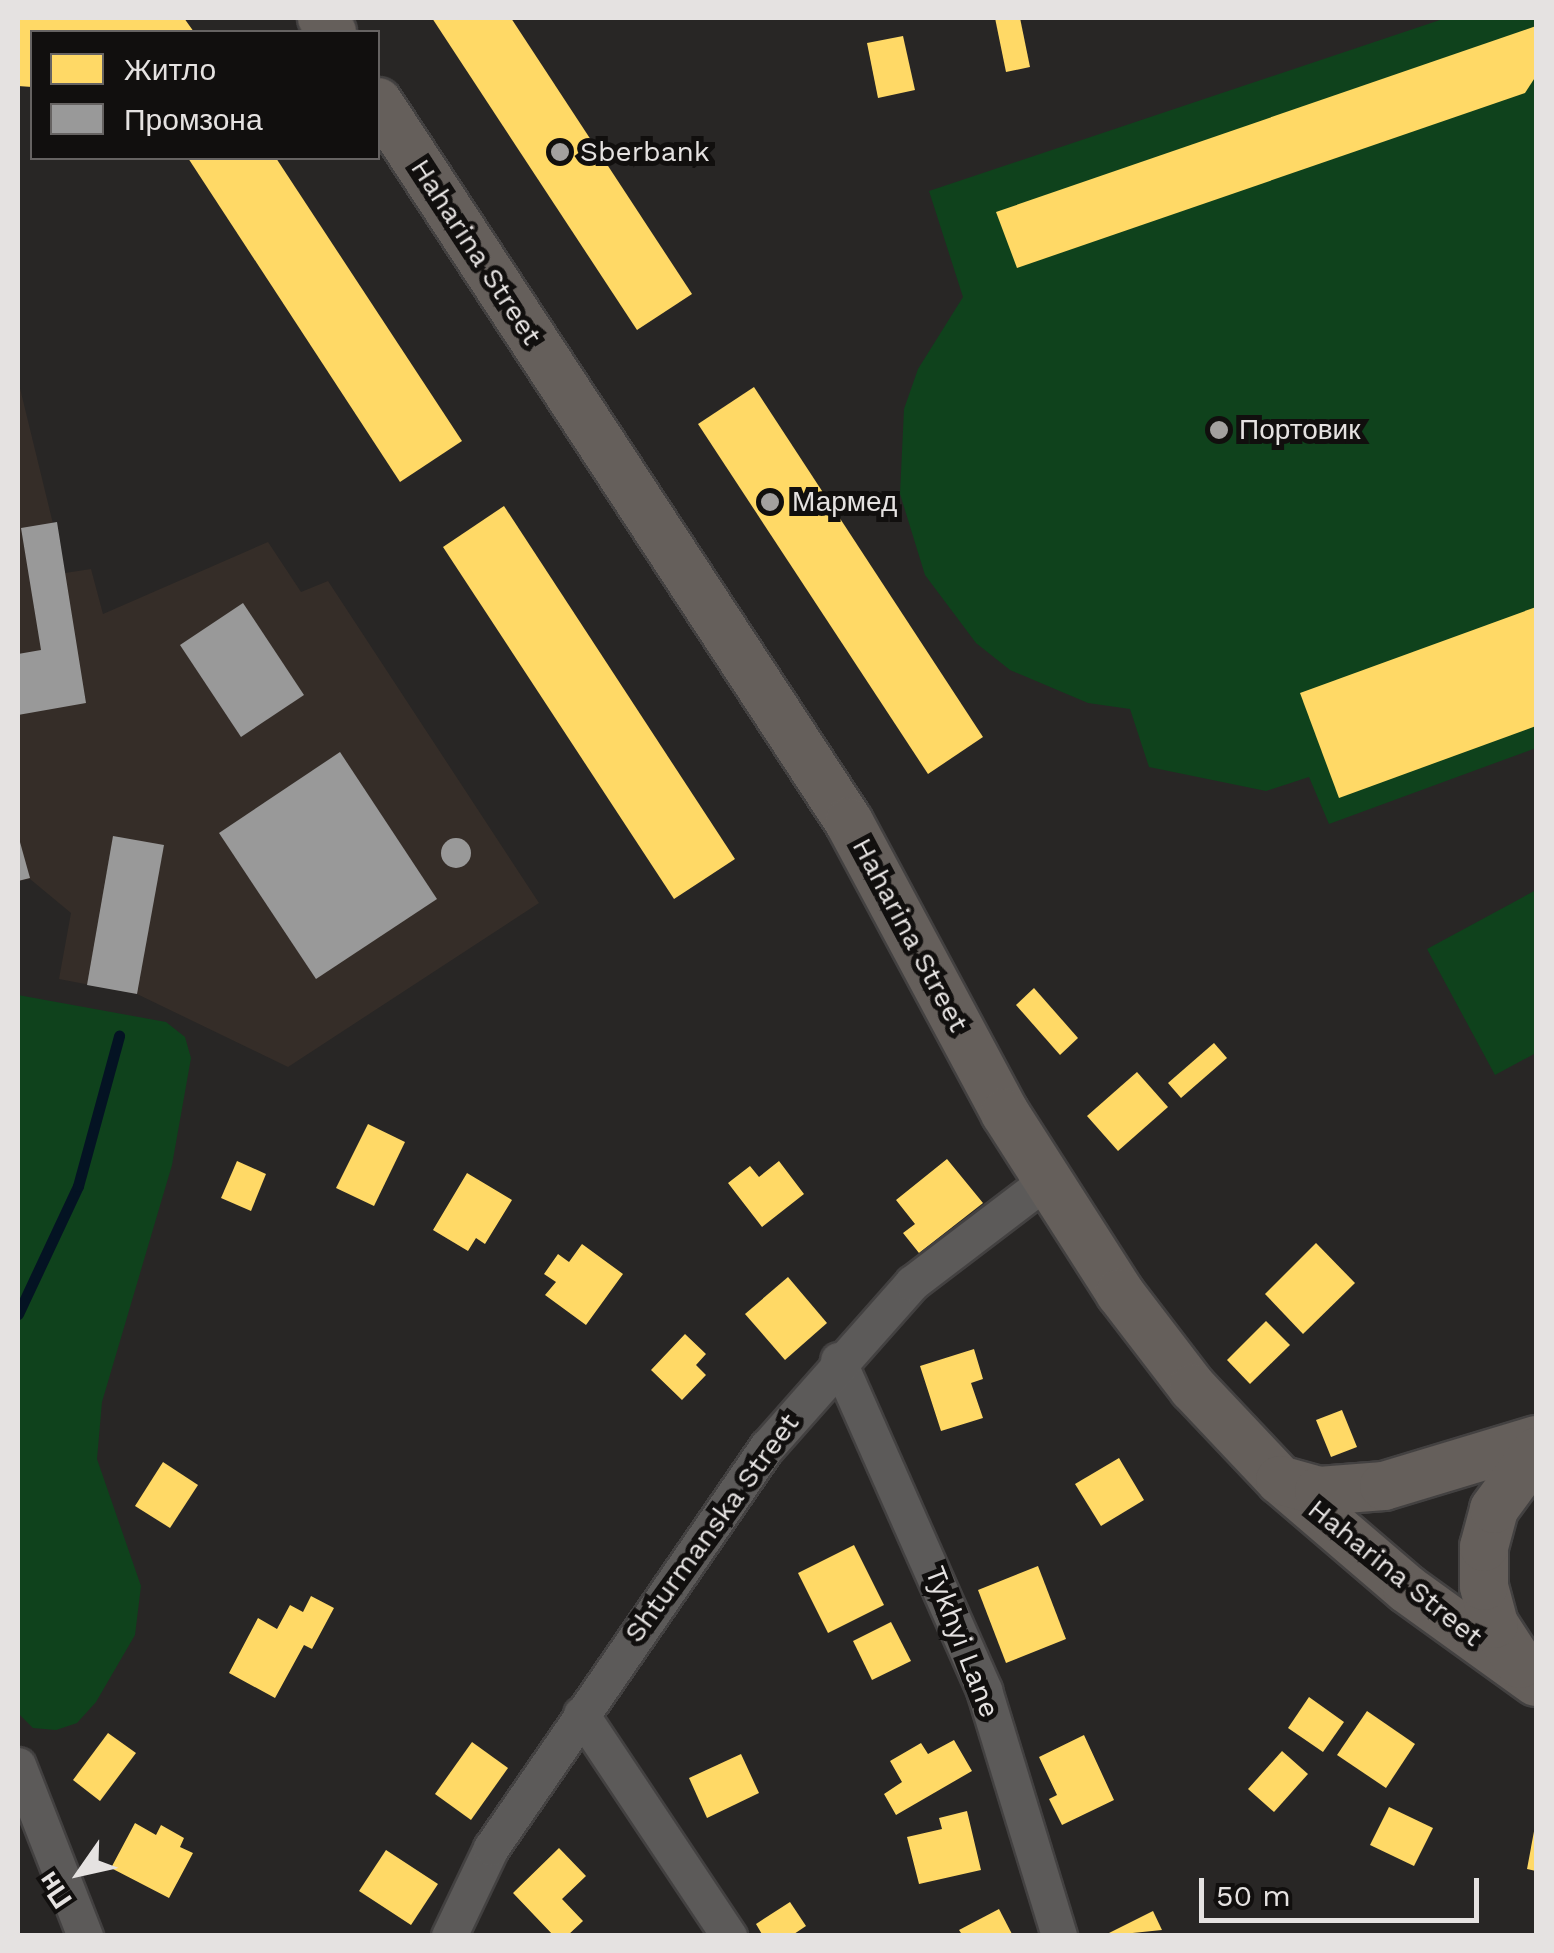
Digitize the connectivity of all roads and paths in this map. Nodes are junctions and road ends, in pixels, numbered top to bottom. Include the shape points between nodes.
1 (380, 105) edge
2 (1046, 1181) junction
3 (838, 1360) junction
4 (1536, 1440) edge
5 (1536, 1452) edge
6 (1280, 1480) junction
7 (1536, 1682) edge
8 (580, 1714) junction
9 (18, 1768) edge
10 (84, 1936) edge
11 (449, 1936) edge
12 (729, 1936) edge
13 (1059, 1936) edge

1 - 2 street, Haharina Street via 849,822
2 - 3 street, Shturmanska Street via 912,1283
2 - 6 street, Haharina Street via 1162,1347
3 - 8 street, Shturmanska Street via 756,1462
3 - 13 street, Tykhyi Lane via 954,1612
4 - 6 street via 1384,1486 1319,1490
5 - 7 street via 1494,1508 1484,1547 1484,1586 1494,1624
6 - 7 street, Haharina Street via 1407,1589
8 - 11 street, Shturmanska Street via 491,1848
8 - 12 street
9 - 10 street

